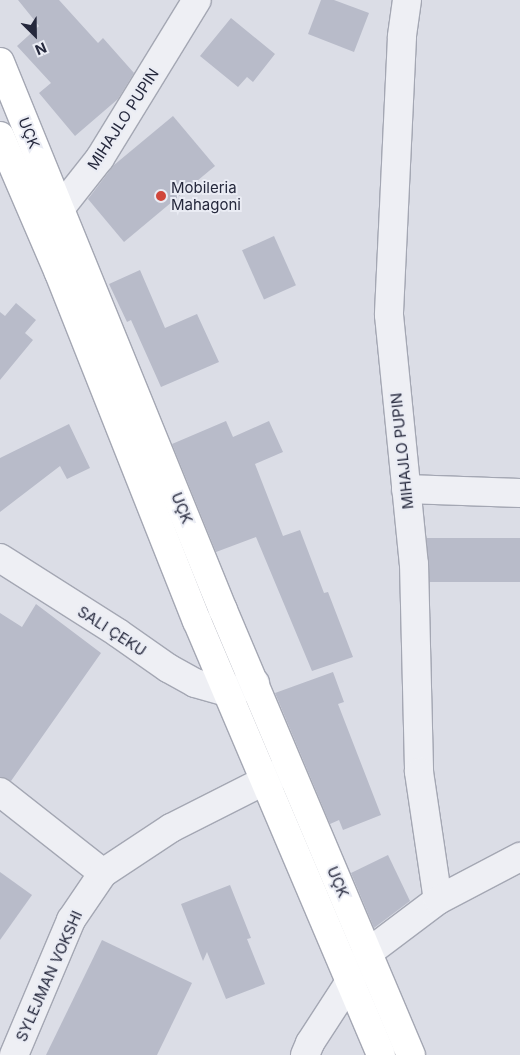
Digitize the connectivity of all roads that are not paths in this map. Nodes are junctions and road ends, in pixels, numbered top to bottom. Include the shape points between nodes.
1 (197, 0) edge
2 (407, 0) edge
3 (0, 62) edge
4 (0, 136) edge
5 (60, 209) junction
6 (41, 232) junction
7 (406, 489) junction
8 (520, 493) edge
9 (0, 558) edge
10 (255, 683) junction
11 (229, 693) junction
12 (290, 768) junction
13 (265, 779) junction
14 (0, 792) edge
15 (520, 857) edge
16 (103, 873) junction
17 (438, 900) junction
18 (369, 952) junction
19 (350, 978) junction
20 (14, 1055) edge
21 (305, 1055) edge
22 (381, 1055) edge
23 (411, 1055) edge

1 - 5 street, MIHAJLO PUPIN via 100,158
2 - 7 street, MIHAJLO PUPIN via 402,37 389,315
3 - 5 main road, UÇK
4 - 6 main road, UÇK
5 - 6 street, MIHAJLO PUPIN
5 - 10 main road, UÇK
6 - 11 main road, UÇK
7 - 8 street
7 - 17 street, MIHAJLO PUPIN via 414,564 419,772
9 - 11 street, SALI ÇEKU via 168,668 196,683
10 - 11 street
10 - 12 main road, UÇK
11 - 13 main road, UÇK
12 - 13 street, SYLEJMAN VOKSHI
12 - 18 main road, UÇK
13 - 16 street, SYLEJMAN VOKSHI via 171,828
13 - 19 main road, UÇK
14 - 16 street
15 - 17 street
16 - 20 street, SYLEJMAN VOKSHI via 71,920
17 - 18 street
18 - 19 street
18 - 23 main road, UÇK
19 - 21 street
19 - 22 main road, UÇK

